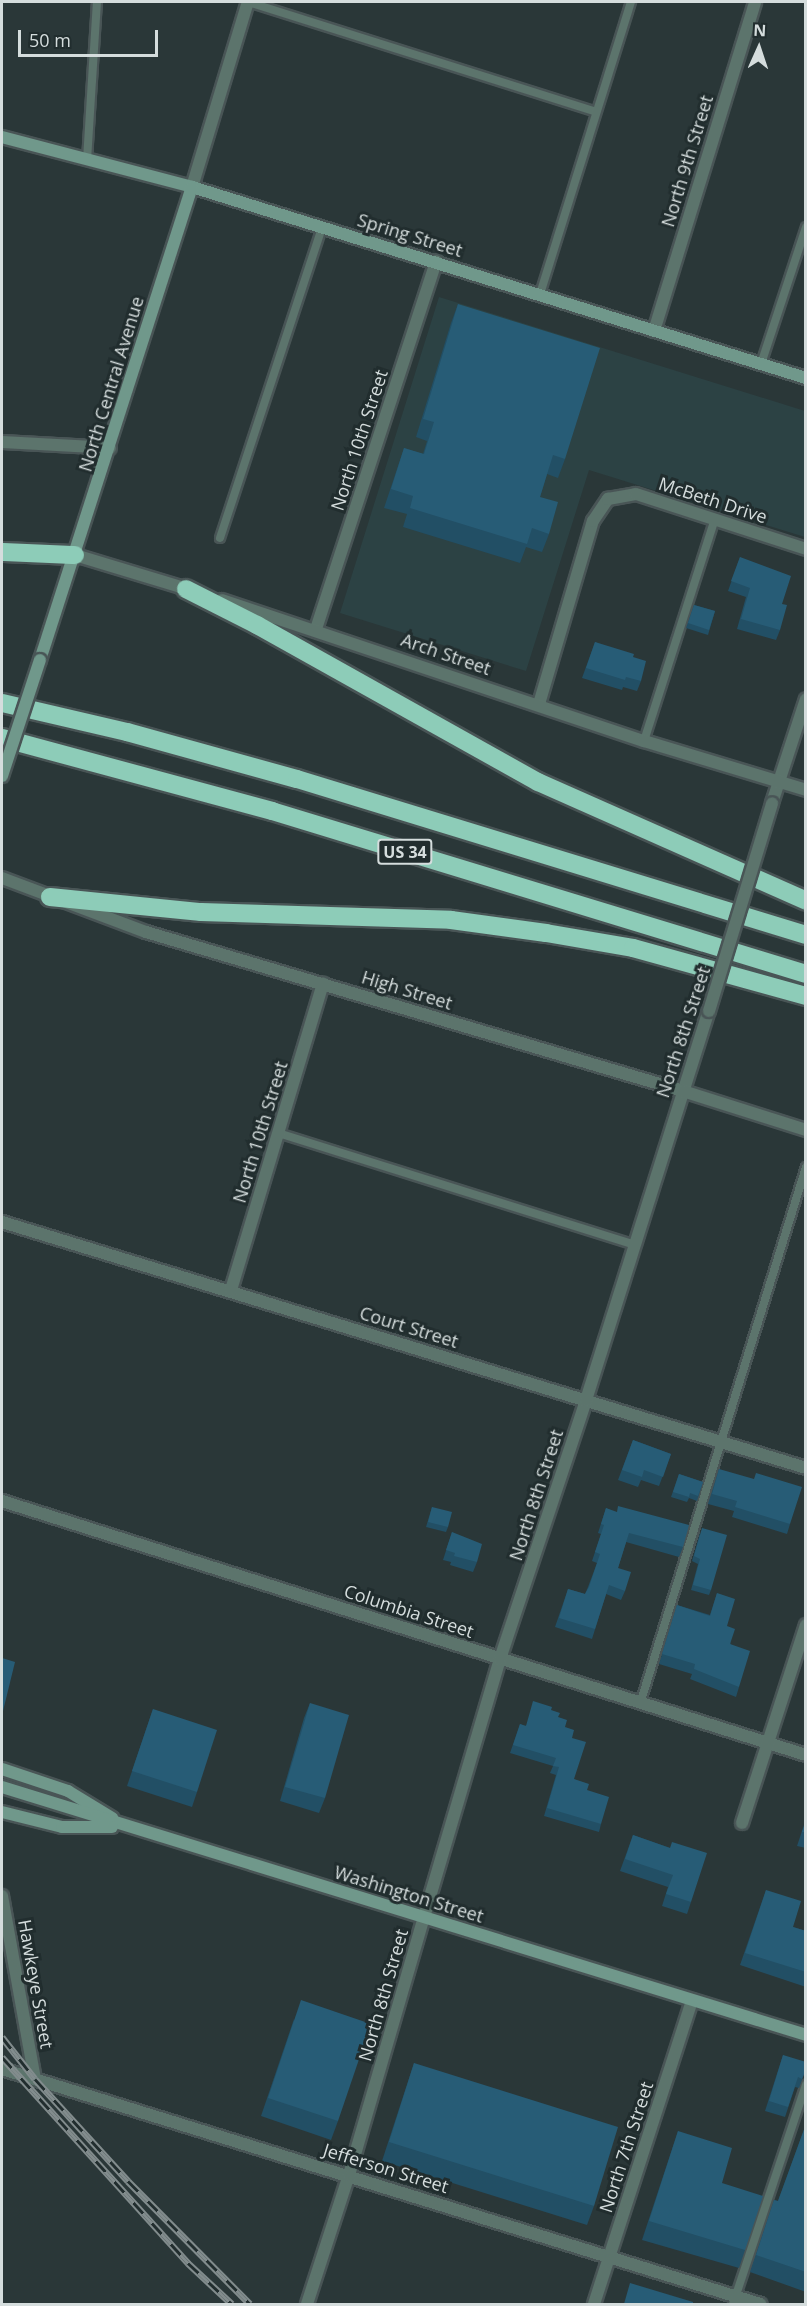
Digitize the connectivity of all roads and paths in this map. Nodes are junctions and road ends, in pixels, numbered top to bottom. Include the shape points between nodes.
1 (97, 2) edge
2 (248, 2) edge
3 (632, 2) edge
4 (755, 2) edge
5 (596, 112) junction
6 (2, 137) edge
7 (87, 160) junction
8 (192, 187) junction
9 (322, 227) junction
10 (806, 227) edge
11 (436, 261) junction
12 (540, 294) junction
13 (654, 331) junction
14 (761, 364) junction
15 (806, 378) edge
16 (2, 442) edge
17 (110, 448) junction
18 (715, 519) junction
19 (220, 538) dead end
20 (806, 549) edge
21 (2, 552) edge
22 (75, 555) junction
23 (186, 589) junction
24 (316, 629) junction
25 (806, 699) edge
26 (2, 703) edge
27 (539, 704) junction
28 (2, 738) edge
29 (644, 741) junction
30 (2, 776) edge
31 (778, 782) junction
32 (806, 790) edge
33 (2, 878) edge
34 (50, 897) junction
35 (806, 901) edge
36 (806, 935) edge
37 (806, 974) edge
38 (323, 983) junction
39 (806, 996) edge
40 (683, 1091) junction
41 (806, 1130) edge
42 (278, 1133) junction
43 (806, 1167) edge
44 (2, 1222) edge
45 (636, 1245) junction
46 (231, 1290) junction
47 (586, 1400) junction
48 (719, 1443) junction
49 (806, 1468) edge
50 (2, 1501) edge
51 (806, 1625) edge
52 (500, 1659) junction
53 (640, 1704) junction
54 (767, 1743) junction
55 (806, 1755) edge
56 (2, 1769) edge
57 (2, 1787) edge
58 (2, 1812) edge
59 (742, 1823) dead end
60 (128, 1828) junction
61 (2, 1896) edge
62 (424, 1917) junction
63 (692, 2000) junction
64 (806, 2035) edge
65 (2, 2068) edge
66 (35, 2079) junction
67 (806, 2085) edge
68 (349, 2175) junction
69 (609, 2257) junction
70 (734, 2301) edge
71 (307, 2304) edge
72 (594, 2304) edge
73 (760, 2304) edge

1 - 7 lane
2 - 5 lane
2 - 8 street, North Central Avenue
3 - 5 lane
4 - 13 street, North 9th Street
5 - 12 lane
6 - 7 main road, Spring Street
7 - 8 main road, Spring Street
8 - 9 main road, Spring Street
8 - 17 main road, North Central Avenue
9 - 11 main road, Spring Street
9 - 19 lane
10 - 14 lane
11 - 12 main road, Spring Street
11 - 24 street, North 10th Street
12 - 13 main road, Spring Street
13 - 14 main road, Spring Street
14 - 15 main road, Spring Street
16 - 17 street
17 - 22 main road, North Central Avenue
18 - 20 street, McBeth Drive
18 - 27 street, McBeth Drive via 636,494 608,499 593,521
18 - 29 lane
21 - 22 highway
22 - 23 street, Arch Street
22 - 30 main road, North Central Avenue, bridge
23 - 24 street, Arch Street
23 - 35 highway via 538,782
24 - 27 street, Arch Street
25 - 31 street, North 8th Street
26 - 36 highway, US 34 via 127,732 297,779
27 - 29 street, Arch Street
28 - 37 highway, US 34 via 272,811
29 - 31 street, Arch Street
31 - 32 street, Arch Street
31 - 40 street, North 8th Street, bridge
33 - 34 street, High Street
34 - 38 street, High Street via 146,932
34 - 39 highway via 201,912 451,920 633,948
38 - 40 street, High Street
38 - 42 street, North 10th Street
40 - 41 street, High Street
40 - 45 street, North 8th Street
42 - 45 lane
42 - 46 street, North 10th Street
43 - 48 lane
44 - 46 street, Court Street
45 - 47 street, North 8th Street
46 - 47 street, Court Street
47 - 48 street, Court Street
47 - 52 street, North 8th Street
48 - 49 street, Court Street
48 - 53 lane
50 - 52 street, Columbia Street
51 - 54 street
52 - 53 street, Columbia Street
52 - 62 street, North 8th Street
53 - 54 street, Columbia Street
54 - 55 street, Columbia Street
54 - 59 street
56 - 60 main road via 68,1791
57 - 60 main road, Washington Street
58 - 60 main road via 62,1827
60 - 62 main road, Washington Street
61 - 66 street, Hawkeye Street
62 - 63 main road, Washington Street
62 - 68 street, North 8th Street
63 - 64 main road, Washington Street
63 - 69 street, North 7th Street
65 - 66 street, Jefferson Street
66 - 68 street, Jefferson Street
67 - 70 lane
68 - 69 street, Jefferson Street
68 - 71 street, North 8th Street
69 - 70 street, Jefferson Street
69 - 72 street, North 7th Street
70 - 73 street, Jefferson Street

